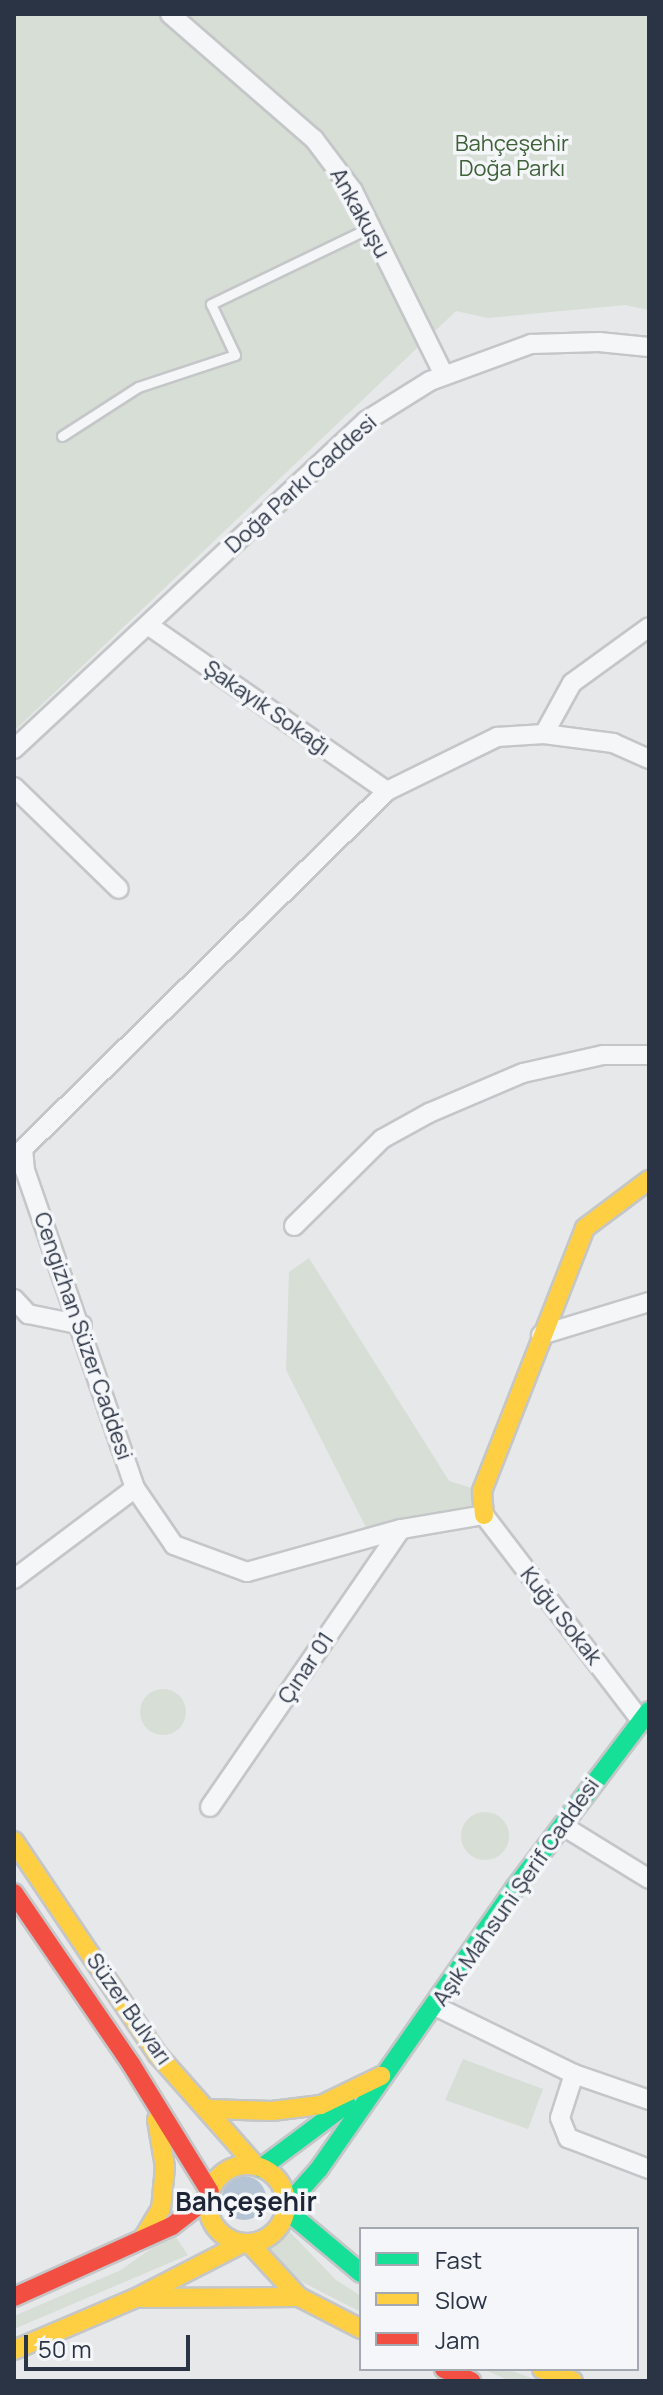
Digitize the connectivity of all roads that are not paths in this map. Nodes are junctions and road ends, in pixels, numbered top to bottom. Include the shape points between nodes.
1 (170, 14) edge
2 (371, 227) junction
3 (649, 347) edge
4 (444, 375) junction
5 (62, 436) dead end
6 (148, 625) junction
7 (649, 627) edge
8 (544, 734) junction
9 (14, 749) edge
10 (649, 759) edge
11 (14, 787) edge
12 (387, 791) junction
13 (119, 889) dead end
14 (649, 1055) edge
15 (19, 1146) edge
16 (649, 1180) edge
17 (294, 1226) dead end
18 (14, 1299) edge
19 (649, 1302) edge
20 (82, 1325) junction
21 (541, 1335) junction
22 (135, 1488) junction
23 (484, 1515) junction
24 (401, 1529) junction
25 (14, 1579) edge
26 (644, 1714) edge
27 (210, 1807) dead end
28 (563, 1826) junction
29 (14, 1841) edge
30 (649, 1879) edge
31 (14, 1893) edge
32 (435, 2006) junction
33 (574, 2074) junction
34 (384, 2075) junction
35 (649, 2100) edge
36 (154, 2106) junction
37 (207, 2109) junction
38 (258, 2167) junction
39 (649, 2169) edge
40 (209, 2195) junction
41 (286, 2207) junction
42 (144, 2237) junction
43 (246, 2243) junction
44 (359, 2271) edge
45 (14, 2297) edge
46 (299, 2297) junction
47 (136, 2298) junction
48 (359, 2328) edge
49 (14, 2350) edge
50 (448, 2371) edge
51 (547, 2371) edge
52 (471, 2381) edge
53 (573, 2381) edge

1 - 2 street, Ankakuşu via 314,139 353,191
2 - 4 street, Ankakuşu
2 - 5 lane via 211,304 235,355 138,387
3 - 4 street, Doğa Parkı Caddesi via 531,344
4 - 6 street, Doğa Parkı Caddesi via 366,421
6 - 9 street, Doğa Parkı Caddesi
6 - 12 street, Şakayık Sokağı
7 - 8 street via 572,683
8 - 10 street, Cengizhan Süzer Caddesi via 613,743
8 - 12 street, Cengizhan Süzer Caddesi via 497,737
11 - 13 street
12 - 15 street, Cengizhan Süzer Caddesi
14 - 17 street via 603,1055 523,1073 429,1113 382,1139
15 - 20 street, Cengizhan Süzer Caddesi
16 - 21 main road via 585,1228
18 - 20 street via 28,1314
19 - 21 street
20 - 22 street, Cengizhan Süzer Caddesi
21 - 23 main road via 482,1491
22 - 24 street, Cengizhan Süzer Caddesi via 174,1545 247,1572
22 - 25 street
23 - 24 street, Cengizhan Süzer Caddesi
23 - 26 street, Kuğu Sokak
24 - 27 street, Çınar 01
26 - 28 main road, Aşık Mahsuni Şerif Caddesi
28 - 30 street
28 - 32 main road, Aşık Mahsuni Şerif Caddesi
29 - 37 main road, Süzer Bulvarı via 157,2054
31 - 36 main road, Süzer Bulvarı
32 - 33 street
32 - 34 main road, Aşık Mahsuni Şerif Caddesi
33 - 35 street
33 - 39 street via 560,2118 568,2138
34 - 37 main road via 321,2105 227,2113
34 - 38 main road
34 - 41 main road
36 - 40 main road, Süzer Bulvarı
36 - 42 main road via 165,2167 161,2209
37 - 38 main road, Süzer Bulvarı
38 - 40 main road via 225,2171
38 - 41 main road via 282,2185
40 - 42 main road via 172,2226
40 - 43 main road via 216,2228
41 - 43 main road via 273,2234
41 - 44 main road
42 - 45 main road
43 - 46 main road
43 - 47 main road
46 - 47 main road
46 - 48 main road
47 - 49 main road
50 - 52 main road
51 - 53 main road

